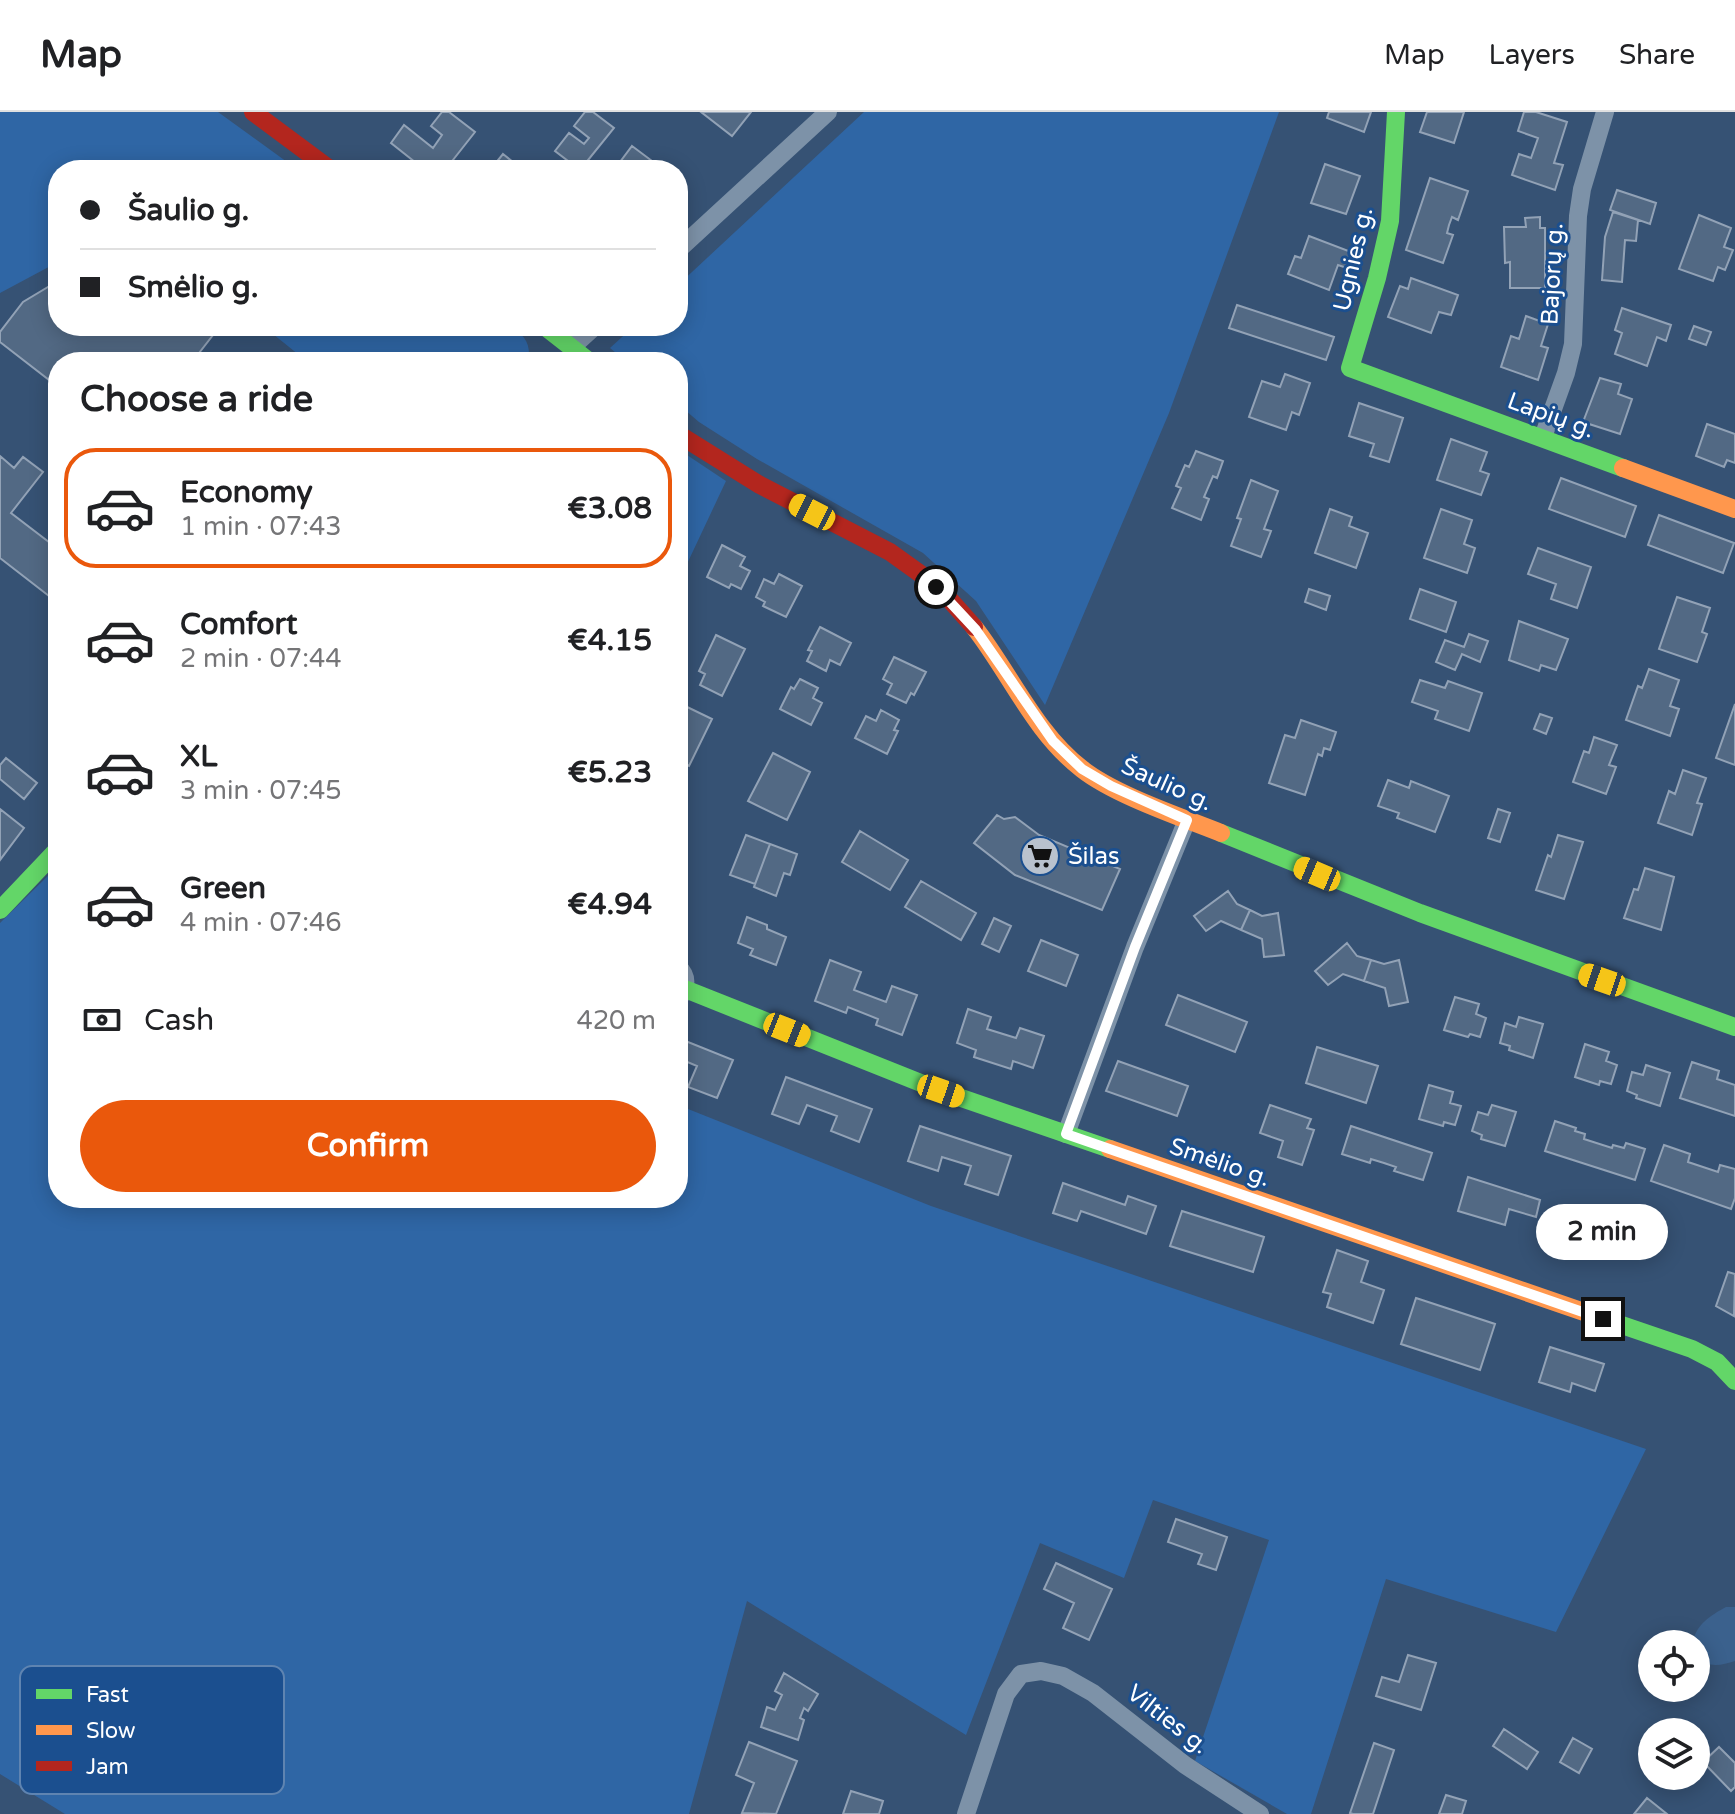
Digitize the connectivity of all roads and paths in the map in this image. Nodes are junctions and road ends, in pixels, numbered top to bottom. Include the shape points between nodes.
1 (253, 112) edge
2 (828, 112) edge
3 (1396, 112) edge
4 (1605, 112) edge
5 (318, 160) edge
6 (688, 241) edge
7 (557, 336) edge
8 (584, 336) edge
9 (572, 347) junction
10 (567, 352) edge
11 (578, 352) edge
12 (1350, 368) joint
13 (1543, 437) junction
14 (688, 440) edge
15 (1735, 509) edge
16 (1187, 820) junction
17 (48, 860) edge
18 (0, 910) edge
19 (688, 997) edge
20 (1735, 1027) edge
21 (1066, 1134) junction
22 (1735, 1381) edge
23 (966, 1814) edge
24 (1260, 1814) edge

1 - 5 street
2 - 6 street
3 - 12 street, Ugnies g. via 1390,221
4 - 13 street, Bajorų g. via 1578,216 1573,344
7 - 9 street
8 - 9 street
9 - 10 street
9 - 11 street
12 - 13 street, Lapių g.
13 - 15 street, Lapių g.
14 - 16 street, Šaulio g. via 922,575 976,630 1053,741 1082,769
16 - 20 street, Šaulio g. via 1346,885
16 - 21 street
17 - 18 street
19 - 21 street, Smėlio g.
21 - 22 street, Smėlio g. via 1692,1349 1717,1362
23 - 24 street, Vilties g. via 1006,1694 1021,1674 1041,1671 1063,1676 1105,1700 1185,1765

